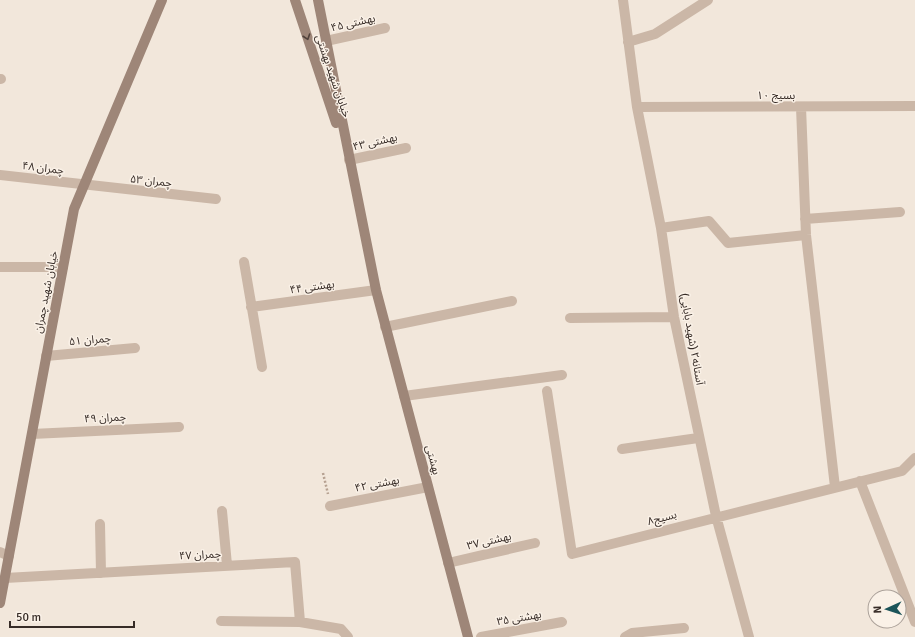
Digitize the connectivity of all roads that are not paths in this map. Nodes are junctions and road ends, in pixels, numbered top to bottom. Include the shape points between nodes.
1 (162, 0) edge
2 (295, 0) edge
3 (318, 0) edge
4 (623, 0) edge
5 (708, 0) edge
6 (385, 28) dead end
7 (326, 41) junction
8 (628, 42) junction
9 (915, 106) edge
10 (637, 107) junction
11 (801, 107) junction
12 (406, 148) dead end
13 (349, 160) junction
14 (0, 175) edge
15 (84, 186) junction
16 (216, 199) dead end
17 (900, 212) dead end
18 (805, 219) junction
19 (661, 228) junction
20 (806, 235) junction
21 (244, 262) dead end
22 (0, 267) edge
23 (63, 267) junction
24 (376, 290) junction
25 (512, 302) dead end
26 (252, 307) junction
27 (674, 317) junction
28 (570, 318) dead end
29 (385, 326) junction
30 (135, 348) dead end
31 (46, 356) junction
32 (262, 367) dead end
33 (562, 375) dead end
34 (547, 390) dead end
35 (404, 396) junction
36 (179, 427) dead end
37 (32, 434) junction
38 (698, 438) junction
39 (622, 449) dead end
40 (915, 458) edge
41 (860, 481) junction
42 (428, 486) junction
43 (835, 487) junction
44 (330, 506) road end
45 (222, 511) dead end
46 (716, 516) junction
47 (100, 524) dead end
48 (535, 543) dead end
49 (4, 554) edge
50 (448, 563) junction
51 (227, 565) junction
52 (100, 573) junction
53 (4, 578) junction
54 (0, 603) edge
55 (221, 622) dead end
56 (300, 622) junction
57 (562, 622) dead end
58 (915, 622) edge
59 (684, 628) dead end
60 (348, 637) edge
61 (468, 637) edge
62 (481, 637) edge
63 (625, 637) edge
64 (748, 637) edge

1 - 15 main road, خیابان شهید چمران
2 -> 13 main road, خیابان شهید بهشتی
3 - 7 main road, خیابان شهید بهشتی
4 - 8 street, آستانه۲ (شهید بابایی)
5 - 8 street via 655,34
6 - 7 street, بهشتی ۴۵
7 - 13 main road, خیابان شهید بهشتی
8 - 10 street, آستانه۲ (شهید بابایی)
9 - 11 street, بسیج ۱۰
10 - 11 street, بسیج ۱۰
10 - 19 street, آستانه۲ (شهید بابایی)
11 - 18 street
12 - 13 street, بهشتی ۴۳
13 - 24 main road, خیابان شهید بهشتی
14 - 15 street, چمران ۴۸
15 - 16 street, چمران ۵۳
15 - 23 main road, خیابان شهید چمران via 74,209
17 - 18 street
18 - 20 street
19 - 20 street via 709,221 728,242
19 - 27 street, آستانه۲ (شهید بابایی)
20 - 43 street
21 - 26 street
22 - 23 street
23 - 31 main road, خیابان شهید چمران
24 - 26 street, بهشتی ۴۴
24 - 29 main road, بهشتی
25 - 29 street
26 - 32 street
27 - 28 street
27 - 38 street, آستانه۲ (شهید بابایی)
29 - 35 main road, بهشتی
30 - 31 street, چمران ۵۱
31 - 37 main road, خیابان شهید چمران
33 - 35 street
34 - 46 street, بسیج۸ via 572,554
35 - 42 main road, بهشتی
36 - 37 street, چمران ۴۹
37 - 49 main road, خیابان شهید چمران
38 - 39 street
38 - 46 street, آستانه۲ (شهید بابایی)
40 - 41 street, بسیج۸ via 902,470
41 - 43 street, بسیج۸
41 - 58 street
42 - 44 street, بهشتی ۴۲
42 - 50 main road, بهشتی
43 - 46 street, بسیج۸
45 - 51 street
46 - 64 street, آستانه۲ (شهید بابایی)
47 - 52 street
48 - 50 street, بهشتی ۳۷
49 - 53 main road, خیابان شهید چمران
50 - 61 main road, بهشتی
51 - 52 street, چمران ۴۷
51 - 56 street, چمران ۴۷ via 294,562
52 - 53 street, چمران ۴۷
53 - 54 main road, خیابان شهید چمران
55 - 56 street
56 - 60 street via 341,629
57 - 62 street, بهشتی ۳۵
59 - 63 street via 632,633

